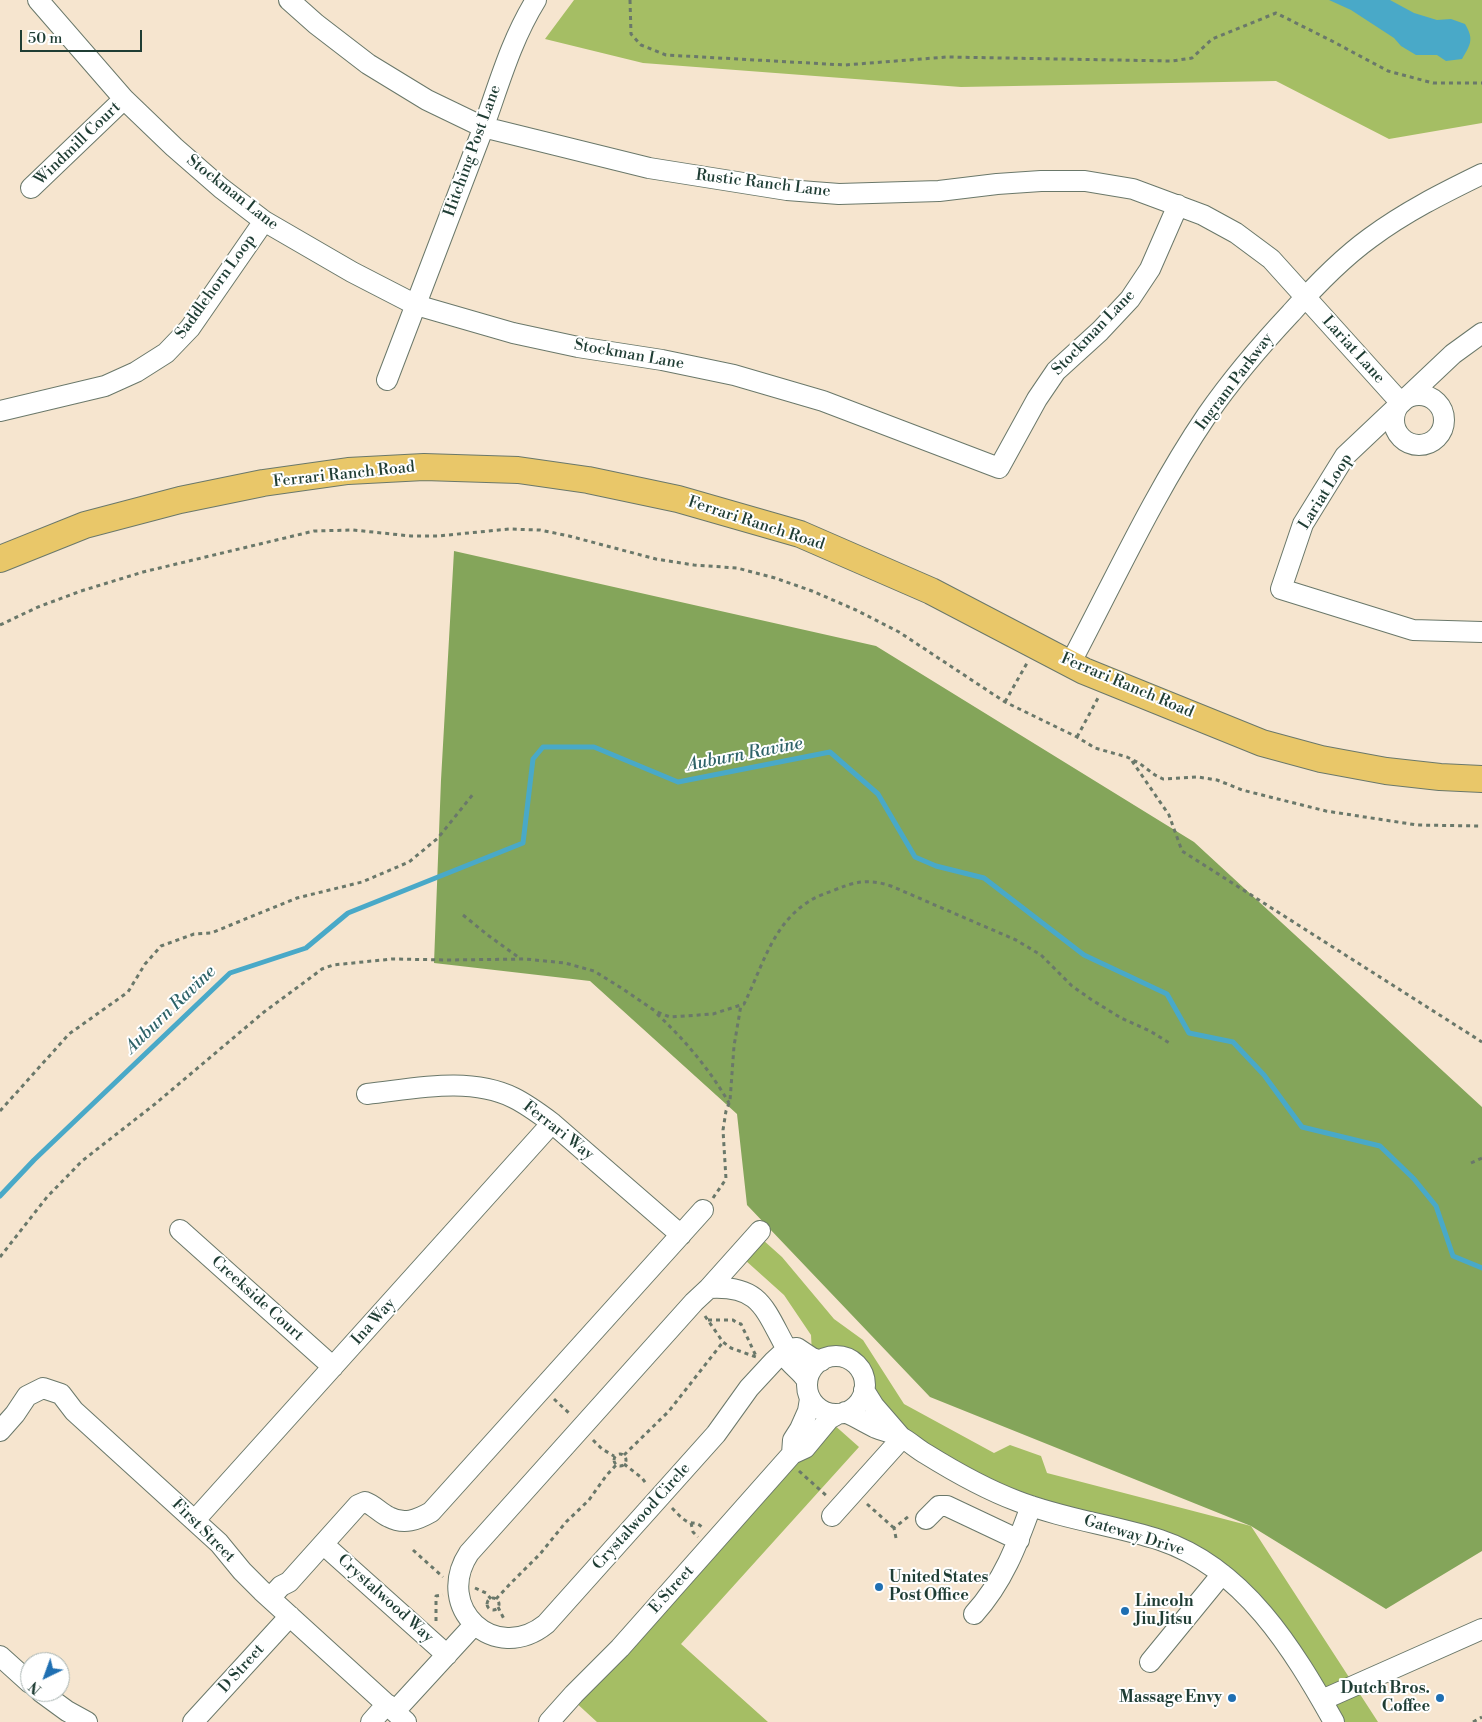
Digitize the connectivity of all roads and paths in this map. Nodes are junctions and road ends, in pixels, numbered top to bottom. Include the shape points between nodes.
1 (38, 0) edge
2 (289, 0) edge
3 (536, 0) edge
4 (630, 0) edge
5 (1482, 83) edge
6 (124, 99) junction
7 (484, 127) junction
8 (1482, 174) edge
9 (31, 188) dead end
10 (1178, 205) junction
11 (264, 222) junction
12 (1305, 297) junction
13 (416, 305) junction
14 (1482, 333) edge
15 (387, 380) dead end
16 (1400, 403) junction
17 (0, 411) edge
18 (0, 559) edge
19 (0, 625) edge
20 (1482, 632) edge
21 (1036, 646) junction
22 (1070, 664) junction
23 (1107, 680) junction
24 (1006, 702) junction
25 (1077, 738) junction
26 (1130, 759) junction
27 (1482, 779) edge
28 (474, 792) dead end
29 (1482, 826) edge
30 (463, 915) dead end
31 (522, 959) junction
32 (741, 1005) junction
33 (654, 1011) junction
34 (1482, 1042) edge
35 (1171, 1044) dead end
36 (367, 1094) dead end
37 (729, 1103) junction
38 (0, 1111) edge
39 (552, 1123) junction
40 (1482, 1158) edge
41 (1471, 1163) dead end
42 (718, 1193) dead end
43 (703, 1210) dead end
44 (180, 1230) dead end
45 (760, 1231) dead end
46 (681, 1235) junction
47 (0, 1257) edge
48 (709, 1288) junction
49 (706, 1310) dead end
50 (708, 1320) junction
51 (723, 1342) junction
52 (787, 1350) junction
53 (756, 1357) junction
54 (763, 1359) dead end
55 (821, 1361) junction
56 (333, 1367) junction
57 (809, 1390) junction
58 (864, 1390) junction
59 (842, 1413) junction
60 (0, 1431) edge
61 (902, 1438) junction
62 (792, 1454) junction
63 (624, 1455) junction
64 (616, 1464) junction
65 (1031, 1506) junction
66 (832, 1516) dead end
67 (926, 1519) dead end
68 (195, 1520) junction
69 (1018, 1540) junction
70 (323, 1544) junction
71 (1222, 1574) junction
72 (270, 1598) junction
73 (496, 1599) dead end
74 (974, 1614) dead end
75 (290, 1616) junction
76 (474, 1625) junction
77 (1482, 1630) edge
78 (447, 1655) junction
79 (0, 1656) edge
80 (1150, 1662) dead end
81 (20, 1675) edge
82 (1322, 1700) junction
83 (54, 1702) edge
84 (396, 1713) edge
85 (1482, 1717) edge
86 (86, 1722) edge
87 (193, 1722) edge
88 (371, 1722) edge
89 (549, 1722) edge
90 (1334, 1722) edge
91 (1473, 1722) edge

1 - 6 street, Stockman Lane
2 - 7 street, Rustic Ranch Lane via 368,64 427,100
3 - 7 street, Hitching Post Lane via 509,52
4 - 5 path via 631,34 642,45 666,55 845,65 947,57 1172,61 1192,58 1212,39 1276,13 1388,71 1433,83
6 - 9 street, Windmill Court
6 - 11 street, Stockman Lane via 174,147
7 - 10 street, Rustic Ranch Lane via 649,168 787,190 892,194 997,184 1085,181 1133,189
7 - 13 street, Hitching Post Lane
8 - 12 street, Ingram Parkway via 1406,214 1370,238
10 - 12 street, Rustic Ranch Lane via 1236,233 1271,259
10 - 13 street, Stockman Lane via 1150,269 1130,299 1056,372 1037,399 999,468 823,401 734,375 513,333
11 - 13 street, Stockman Lane
11 - 17 street, Saddlehorn Loop via 190,328 166,353 105,386
12 - 16 street, Lariat Lane
12 - 22 street, Ingram Parkway via 1238,373 1207,416 1139,530
13 - 15 street, Hitching Post Lane
14 - 16 street, Lariat Loop via 1453,354
16 - 20 street, Lariat Loop via 1345,456 1303,524 1281,589 1413,630
18 - 21 main road, Ferrari Ranch Road via 85,525 180,500 263,483 348,471 424,467 518,470 588,480 678,499 800,534 931,591
19 - 24 path via 64,597 143,572 314,531 353,530 438,536 509,529 540,530 656,559 737,568 812,591 899,632
21 - 22 main road, Ferrari Ranch Road
21 - 24 path
22 - 23 main road, Ferrari Ranch Road
23 - 25 path
23 - 27 main road, Ferrari Ranch Road via 1262,743 1321,759 1386,771
24 - 25 path
25 - 26 path via 1095,748
26 - 29 path via 1163,779 1198,777 1217,780 1242,790 1326,812 1416,825
26 - 34 path via 1169,815 1182,851
28 - 38 path via 438,838 409,862 362,882 297,898 211,933 194,934 161,946 145,964 128,992 69,1034
30 - 31 path
31 - 33 path via 565,963 594,971
31 - 47 path via 392,959 322,969 264,1012 82,1161 47,1197
32 - 33 path via 712,1014 670,1017
32 - 35 path via 771,944 798,909 809,900 849,884 866,881 891,886 1016,940 1041,955 1072,986 1092,1000
32 - 37 path
33 - 37 path via 702,1063
36 - 39 street, Ferrari Way via 469,1086 512,1097
37 - 42 path via 723,1130 726,1179
39 - 46 street, Ferrari Way
39 - 56 street, Ina Way
40 - 41 path
43 - 46 street
44 - 56 street, Creekside Court
45 - 48 street
46 - 70 street via 431,1512 418,1520 402,1521 388,1517 365,1502 358,1505
48 - 52 street via 740,1290 752,1296 761,1304
48 - 76 street via 469,1553 460,1569 458,1598
49 - 50 path via 702,1313
50 - 51 path
50 - 53 path via 733,1320 741,1324
51 - 53 path
51 - 63 path via 669,1411
52 - 55 street via 798,1348
52 - 57 street via 788,1360 805,1376
52 - 76 street, Crystalwood Circle via 749,1388 716,1434 546,1624 530,1634 512,1638 492,1635
53 - 54 path
55 - 57 street via 812,1370
55 - 58 street via 834,1357 848,1360 863,1376
56 - 68 street, Ina Way
57 - 59 street via 814,1404 824,1411
57 - 62 street, E Street via 808,1411 793,1440
58 - 59 street via 858,1404
58 - 61 street, Gateway Drive
59 - 61 street, Gateway Drive
59 - 62 street, E Street via 829,1419 805,1448
60 - 68 street, First Street via 27,1396 43,1388 61,1394 74,1412
61 - 65 street, Gateway Drive via 970,1480
61 - 66 street
62 - 89 street, E Street via 620,1648
63 - 64 path via 626,1462
63 - 64 path via 616,1454
64 - 73 path via 589,1500
65 - 69 street
65 - 71 street, Gateway Drive via 1161,1541 1189,1553
67 - 69 street via 939,1506 947,1506
68 - 72 street, First Street
69 - 74 street via 998,1584
70 - 72 street
70 - 78 street, Crystalwood Way
71 - 80 street
71 - 82 street, Gateway Drive via 1261,1612 1304,1669
72 - 75 street, First Street
75 - 84 street, First Street
75 - 87 street, D Street
76 - 78 street
77 - 82 street
78 - 84 street
79 - 81 street
82 - 90 street, Gateway Drive
83 - 86 street
84 - 88 street
85 - 91 path

